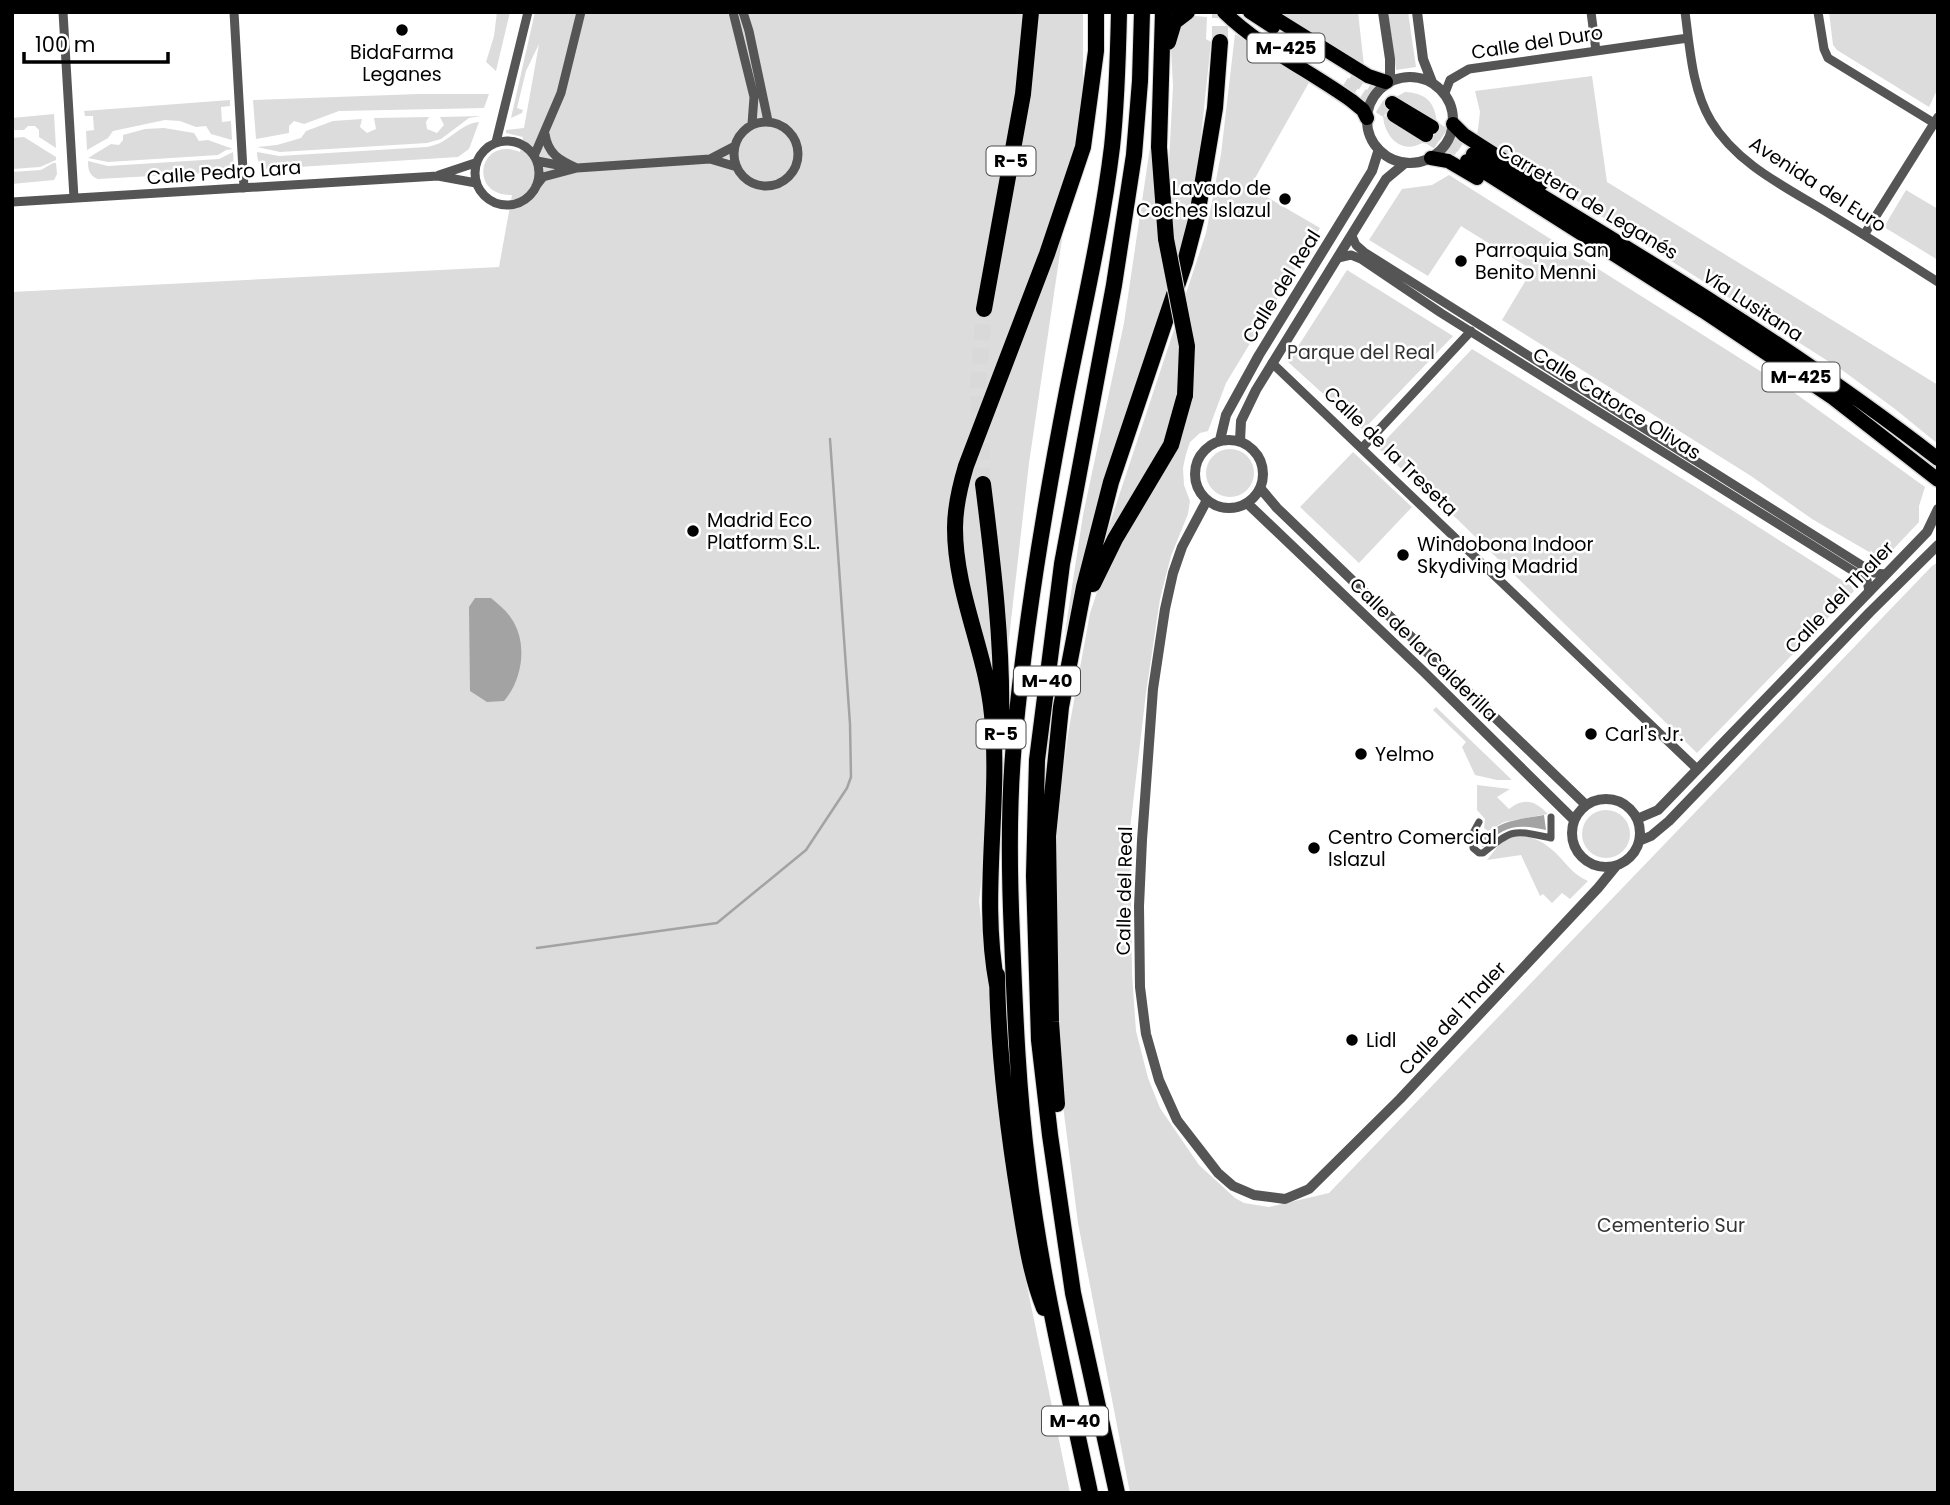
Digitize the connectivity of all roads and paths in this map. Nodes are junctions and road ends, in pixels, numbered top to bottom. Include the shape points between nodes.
1 (63, 12) edge
2 (234, 12) edge
3 (528, 12) edge
4 (581, 12) edge
5 (733, 12) edge
6 (743, 12) edge
7 (1031, 12) edge
8 (1096, 12) edge
9 (1119, 12) edge
10 (1142, 12) edge
11 (1163, 12) edge
12 (1187, 12) edge
13 (1226, 12) edge
14 (1250, 12) edge
15 (1265, 12) edge
16 (1383, 12) edge
17 (1417, 12) edge
18 (1591, 12) edge
19 (1685, 12) edge
20 (1818, 12) edge
21 (1688, 38) junction
22 (1220, 42) tunnel mouth
23 (1596, 51) junction
24 (1162, 75) junction
25 (1388, 81) junction
26 (1432, 82) junction
27 (1445, 93) junction
28 (1390, 107) tunnel mouth
29 (1367, 118) junction
30 (1936, 120) edge
31 (768, 121) junction
32 (752, 124) junction
33 (1453, 124) junction
34 (1429, 131) tunnel mouth
35 (545, 132) junction
36 (496, 142) junction
37 (735, 146) junction
38 (1378, 152) junction
39 (535, 158) junction
40 (1430, 158) junction
41 (710, 159) junction
42 (475, 163) junction
43 (1404, 164) junction
44 (737, 167) junction
45 (577, 168) junction
46 (438, 176) junction
47 (476, 183) junction
48 (536, 186) junction
49 (244, 188) junction
50 (74, 198) junction
51 (12, 202) edge
52 (1864, 235) junction
53 (1352, 236) junction
54 (1338, 258) junction
55 (1683, 281) junction
56 (1938, 282) edge
57 (1657, 283) junction
58 (984, 309) tunnel mouth
59 (1471, 331) junction
60 (1272, 363) junction
61 (1220, 440) junction
62 (1240, 441) junction
63 (1362, 448) junction
64 (1938, 459) edge
65 (1938, 480) edge
66 (983, 484) tunnel mouth
67 (1261, 489) junction
68 (1207, 500) junction
69 (1247, 503) junction
70 (1938, 509) edge
71 (1938, 545) edge
72 (1886, 574) junction
73 (1869, 592) junction
74 (1058, 740) junction
75 (1697, 769) junction
76 (1586, 806) junction
77 (1551, 817) dead end
78 (1637, 819) junction
79 (1574, 820) junction
80 (1479, 822) dead end
81 (1639, 841) junction
82 (1616, 866) junction
83 (997, 985) junction
84 (1309, 1189) joint
85 (1059, 1350) junction
86 (1088, 1353) junction
87 (1090, 1493) edge
88 (1117, 1493) edge

1 - 50 street
2 - 49 street
3 - 36 street
4 - 35 street via 561,93
5 - 32 street via 754,97
6 - 31 street
7 - 58 highway, R-5 via 1023,94
8 - 83 highway, M-40 via 1096,51 1083,147 958,493 956,552 992,715 991,908
9 - 85 highway, M-40 via 1111,151 1037,560 1014,736 1010,874 1016,1044 1027,1167
10 - 86 highway, M-40 via 1134,155 1062,564 1037,760 1034,876 1039,1040 1073,1293
11 - 24 highway
12 - 24 highway via 1174,23 1168,37
13 - 14 main road, M-425 via 1347,80
13 - 29 main road via 1260,41 1352,101
15 - 25 main road via 1368,76
16 - 25 street via 1390,59
17 - 26 street via 1423,59
18 - 23 street
19 - 21 street, Avenida del Euro
20 - 30 street via 1828,58
21 - 23 street, Calle del Duro
21 - 52 street, Avenida del Euro via 1699,94 1723,138 1757,169
22 - 74 highway via 1215,108 1197,216 1111,482 1072,642
23 - 27 street, Calle del Duro via 1469,69 1450,80
24 - 74 highway, bridge via 1159,147 1166,239 1187,346 1185,395 1171,445 1094,582 1079,632
25 - 26 street via 1415,76
25 - 29 street via 1374,97
26 - 27 street
27 - 33 street
28 - 34 main road
29 - 38 street
30 - 52 street
31 - 32 street
31 - 44 street via 788,129 795,138 799,159 795,169 769,187 750,182
32 - 37 street
33 - 40 street via 1446,143
33 - 55 main road via 1670,267
35 - 39 street
35 - 45 street via 552,154
36 - 39 street via 517,142
36 - 42 street
37 - 41 street
37 - 44 street
38 - 43 street
38 - 61 street, Calle del Real via 1372,171 1231,404
39 - 45 street
39 - 48 street
40 - 43 street
40 - 57 main road via 1456,165 1624,270
41 - 44 street
41 - 45 street
42 - 46 street, Calle Pedro Lara
42 - 47 street
43 - 53 street, Calle del Real via 1387,179
45 - 48 street via 543,177
46 - 47 street, Calle Pedro Lara
46 - 49 street, Calle Pedro Lara
47 - 48 street via 487,199 505,205 523,201
49 - 50 street, Calle Pedro Lara
50 - 51 street, Calle Pedro Lara
52 - 56 street, Avenida del Euro
53 - 54 street, Calle del Real
53 - 72 street, Calle Catorce Olivas via 1356,245 1376,260 1874,573
54 - 59 street, Calle Catorce Olivas via 1351,255 1361,259
54 - 60 street, Calle del Real
55 - 57 main road, Carretera de Leganés / M-425 via 1470,158
55 - 64 main road, Vía Lusitana / M-425 via 1834,382
57 - 65 main road, Vía Lusitana / M-425 via 1833,398
59 - 63 street
59 - 73 street, Calle Catorce Olivas via 1858,574 1867,580
60 - 62 street, Calle del Real via 1241,421
60 - 63 street, Calle de la Treseta
61 - 62 street
61 - 68 street, Calle del Real via 1198,459 1196,481
62 - 67 street via 1261,460
63 - 75 street, Calle de la Treseta
66 - 83 highway, R-5 via 1002,698
67 - 69 street
67 - 76 street, Calle de la Calderilla
68 - 69 street via 1219,507
68 - 84 street, Calle del Real via 1173,573 1153,689 1139,906 1146,1034 1177,1120 1218,1173 1254,1195 1285,1199
69 - 79 street, Calle de la Calderilla
70 - 72 street, Calle del Thaler via 1927,531
71 - 81 street, Calle del Thaler via 1670,821
72 - 73 street, Calle del Thaler
73 - 75 street, Calle del Thaler
74 - 86 highway, M-40 via 1048,836 1051,1022 1063,1163
75 - 78 street, Calle del Thaler via 1655,813
76 - 78 street via 1601,800 1618,801
76 - 79 street
77 - 80 street via 1551,838 1519,831 1506,834 1483,853 1473,848
78 - 81 street
79 - 82 street via 1576,850 1601,867
81 - 82 street via 1631,857
82 - 84 street, Calle del Thaler via 1401,1099
83 - 85 highway, M-40 via 1003,1080 1028,1250 1035,1285
85 - 87 highway, M-40
86 - 88 highway, M-40

